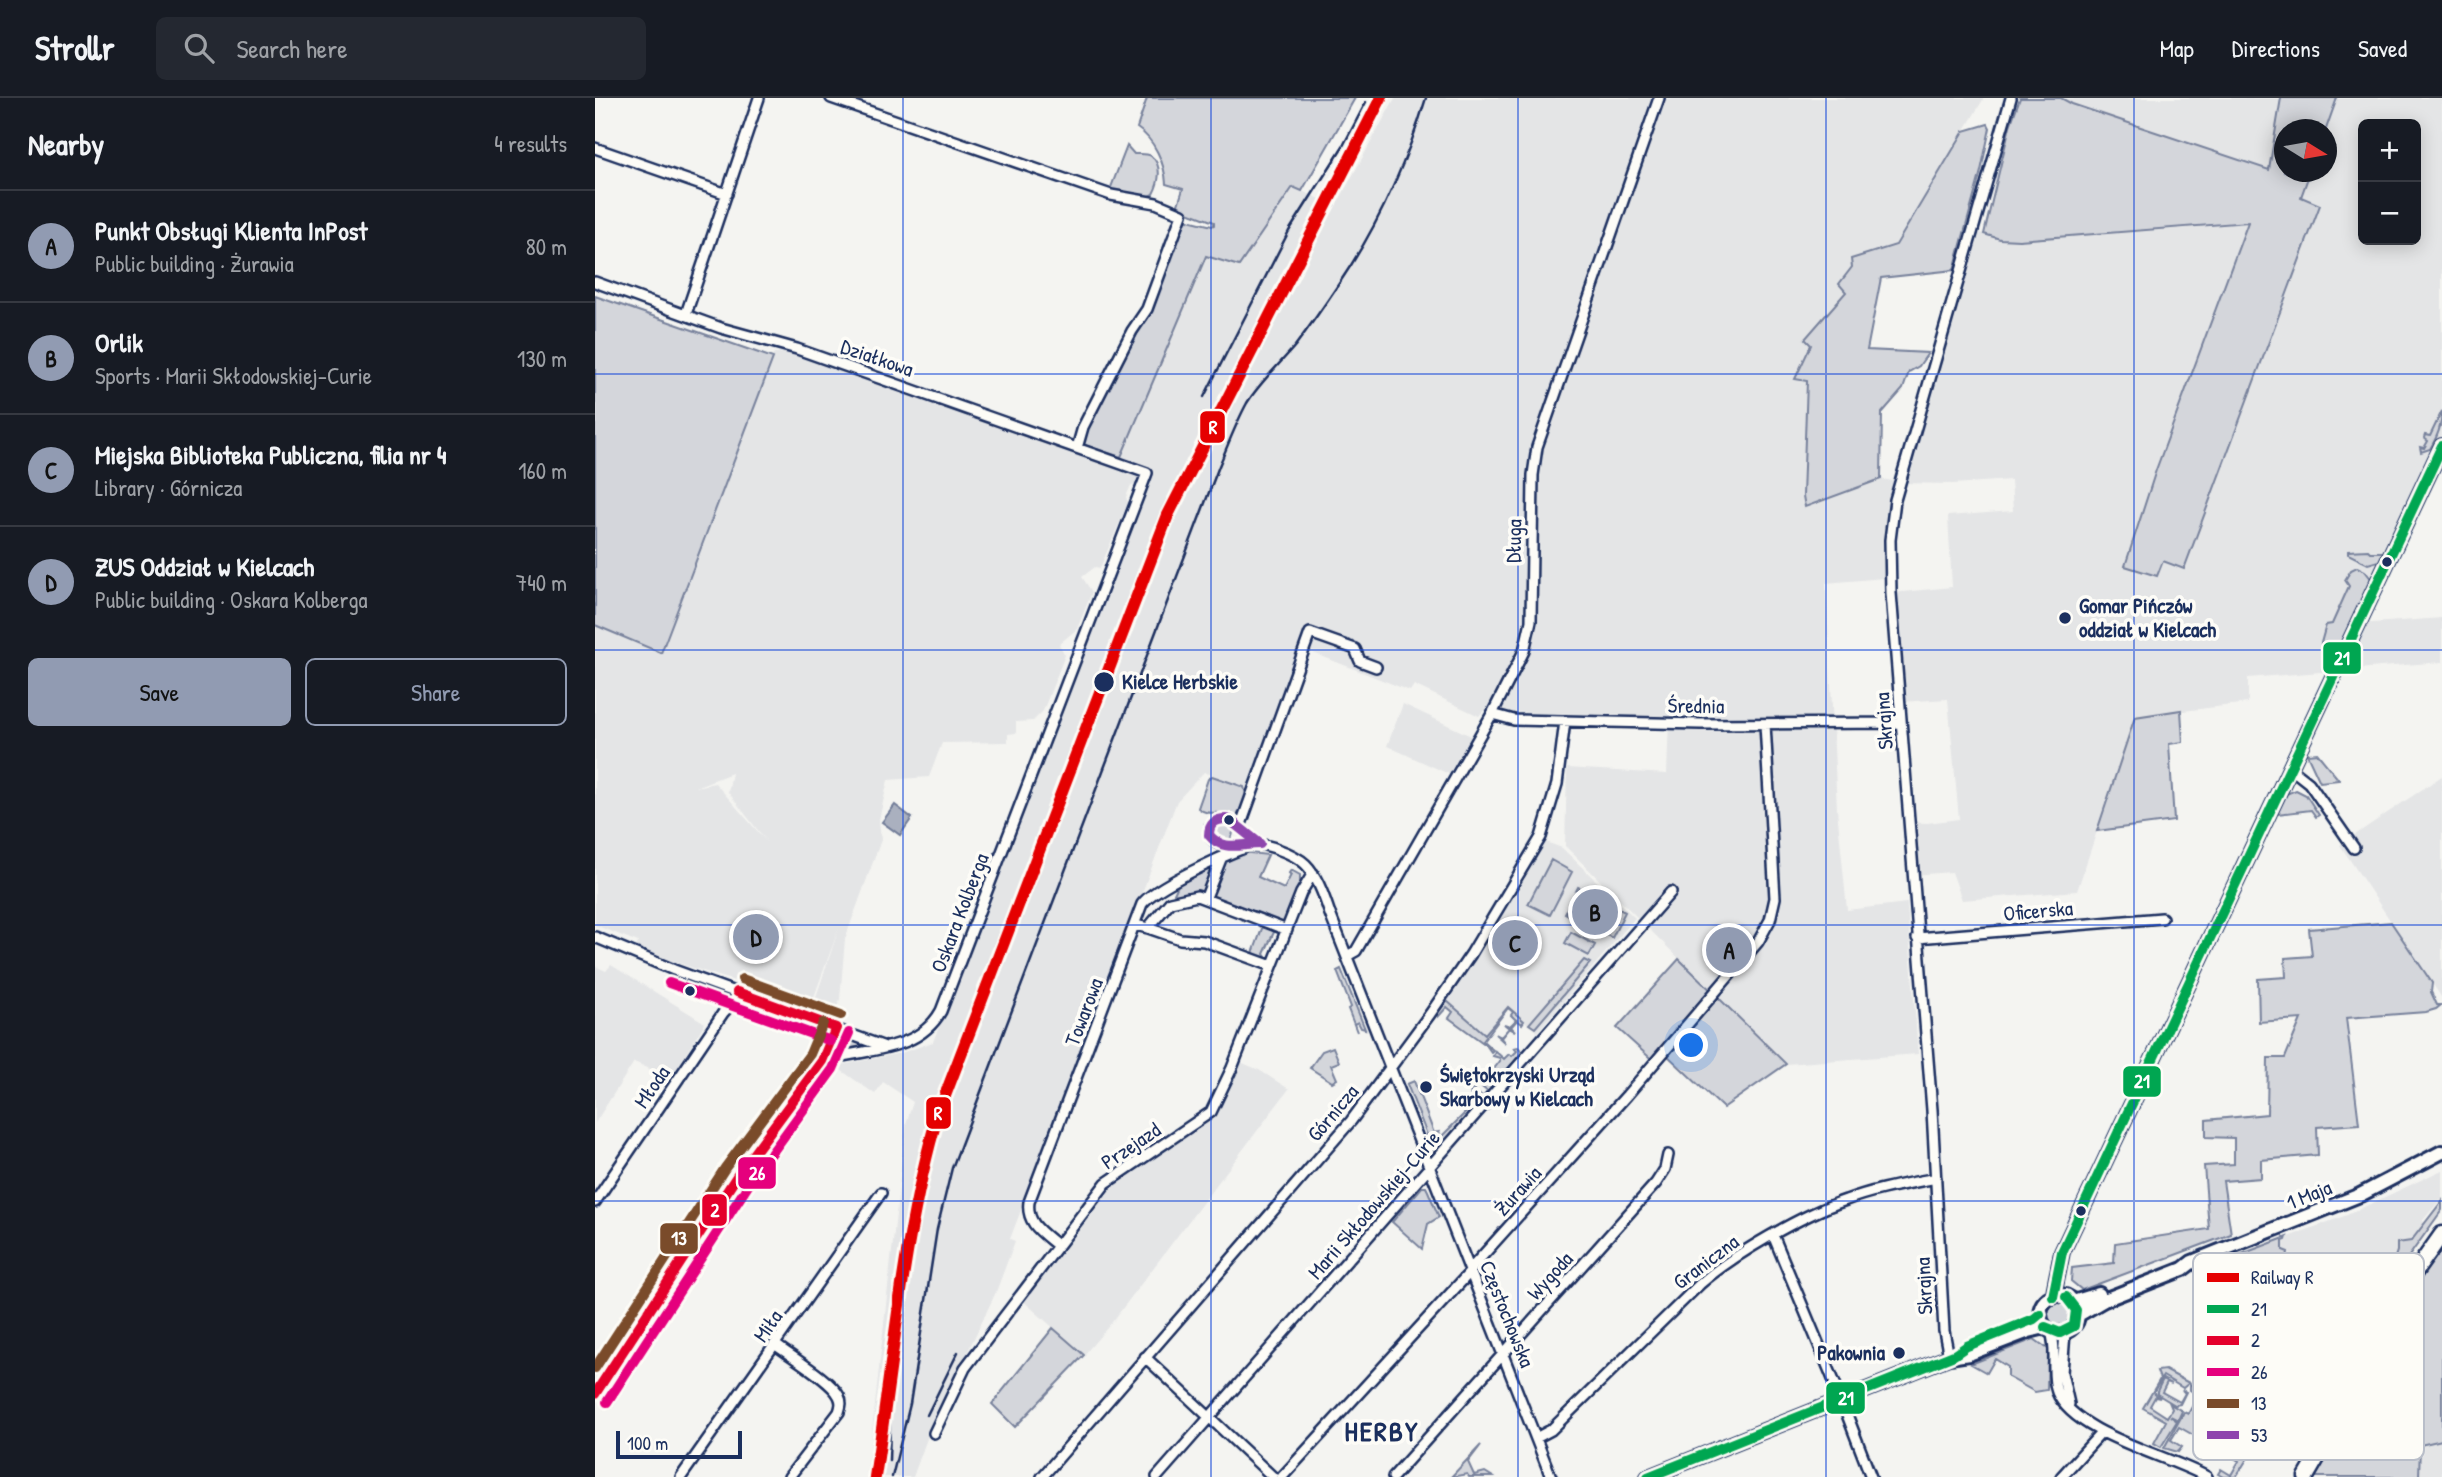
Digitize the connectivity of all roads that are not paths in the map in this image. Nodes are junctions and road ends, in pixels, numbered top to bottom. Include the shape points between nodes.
1 (759, 98) edge
2 (831, 98) edge
3 (1659, 98) edge
4 (2011, 98) edge
5 (595, 148) edge
6 (727, 194) junction
7 (595, 282) edge
8 (686, 314) junction
9 (2442, 446) edge
10 (1076, 448) junction
11 (1147, 473) joint
12 (1376, 667) dead end
13 (1492, 714) junction
14 (1565, 722) junction
15 (1901, 723) junction
16 (1765, 724) junction
17 (2290, 768) junction
18 (1240, 827) junction
19 (1258, 844) junction
20 (2354, 848) dead end
21 (1221, 859) junction
22 (1313, 873) junction
23 (1177, 880) junction
24 (1671, 892) dead end
25 (1206, 897) junction
26 (1170, 902) junction
27 (2162, 918) dead end
28 (1135, 925) junction
29 (1148, 928) junction
30 (1287, 930) junction
31 (595, 937) edge
32 (1917, 938) junction
33 (1347, 956) junction
34 (1272, 966) junction
35 (737, 992) junction
36 (836, 1028) junction
37 (887, 1048) junction
38 (822, 1062) junction
39 (1391, 1067) junction
40 (1668, 1155) dead end
41 (2440, 1155) edge
42 (1430, 1167) junction
43 (1936, 1178) junction
44 (881, 1193) dead end
45 (595, 1202) edge
46 (2442, 1234) edge
47 (1773, 1235) junction
48 (1058, 1246) junction
49 (2214, 1253) edge
50 (2424, 1260) edge
51 (2193, 1262) edge
52 (1471, 1271) junction
53 (2067, 1303) junction
54 (2040, 1314) junction
55 (2048, 1330) junction
56 (2065, 1332) junction
57 (776, 1345) junction
58 (1504, 1354) junction
59 (1952, 1356) junction
60 (1145, 1357) junction
61 (595, 1394) edge
62 (1842, 1401) junction
63 (2073, 1412) junction
64 (1210, 1417) junction
65 (2102, 1432) junction
66 (934, 1433) dead end
67 (1536, 1438) junction
68 (2317, 1460) edge
69 (2189, 1468) junction
70 (681, 1477) edge
71 (789, 1477) edge
72 (1042, 1477) edge
73 (1157, 1477) edge
74 (1273, 1477) edge
75 (1282, 1477) edge
76 (1393, 1477) edge
77 (1551, 1477) edge
78 (1648, 1477) edge
79 (1871, 1477) edge
80 (2061, 1477) edge
81 (2181, 1477) edge
82 (2207, 1477) edge
83 (2307, 1477) edge

1 - 6 street
2 - 10 street via 1111,195 1156,203 1182,214 1147,309
3 - 13 street, Długa via 1539,436 1533,475 1529,633 1521,659
4 - 15 street, Skrajna via 1895,500 1890,566
5 - 6 street
6 - 8 street
7 - 8 street, Działkowa
8 - 10 street, Działkowa
9 - 17 street
10 - 11 street, Działkowa
11 - 37 street, Oskara Kolberga via 941,1011 917,1036
12 - 18 street via 1360,661 1355,649 1310,633
13 - 14 street, Średnia via 1509,720
13 - 33 street, Długa via 1356,951
14 - 16 street, Średnia
14 - 39 street, Górnicza via 1557,784 1541,837 1471,954
15 - 16 street, Średnia
15 - 32 street, Skrajna
16 - 52 street, Żurawia via 1775,898 1770,920 1750,951
17 - 20 street via 2309,783
17 - 53 street via 2062,1252
18 - 19 street
18 - 19 street via 1218,819 1210,826 1209,835 1226,846
19 - 21 street, Towarowa
19 - 22 street via 1289,855
21 - 23 street, Towarowa
21 - 25 street
22 - 30 street, Przejazd
22 - 33 street, Częstochowska
23 - 26 street
23 - 28 street, Towarowa via 1147,898
24 - 42 street, Marii Skłodowskiej-Curie
25 - 26 street
25 - 30 street
26 - 29 street
27 - 32 street, Oficerska
28 - 29 street
28 - 48 street, Towarowa via 1030,1202 1032,1223
29 - 34 street via 1204,941
30 - 34 street, Przejazd
31 - 35 street
32 - 43 street, Skrajna
33 - 39 street, Częstochowska
34 - 48 street, Przejazd via 1211,1112 1106,1184
35 - 36 street
35 - 45 street, Młoda
36 - 37 street
36 - 38 street
37 - 38 street, Oskara Kolberga
38 - 61 street via 733,1182
39 - 42 street, Częstochowska
39 - 60 street, Górnicza via 1351,1121
40 - 58 street, Wygoda via 1656,1183
41 - 49 street, 1 Maja via 2357,1196
42 - 52 street, Częstochowska
42 - 64 street, Marii Skłodowskiej-Curie
43 - 47 street, Graniczna via 1844,1200
43 - 59 street, Skrajna via 1944,1332
44 - 57 street, Miła
46 - 50 main road
47 - 62 street
47 - 67 street, Graniczna via 1709,1276 1551,1430
48 - 66 street, Przejazd via 965,1368
51 - 53 street, 1 Maja via 2104,1300
52 - 58 street, Częstochowska
52 - 75 street, Żurawia
53 - 54 street via 2043,1303
53 - 56 street via 2074,1325
54 - 55 street
54 - 59 street
55 - 56 street
55 - 59 street via 2029,1331
55 - 63 street via 2057,1391
56 - 63 street via 2062,1373
57 - 70 street, Miła
57 - 71 street via 827,1383 842,1404
58 - 67 street, Częstochowska
58 - 76 street, Wygoda
59 - 62 street
60 - 64 street
60 - 72 street, Górnicza
62 - 78 street
62 - 79 street
63 - 65 street
64 - 73 street, Marii Skłodowskiej-Curie
64 - 74 street
65 - 69 street
65 - 80 street
67 - 77 street, Częstochowska
68 - 83 main road
69 - 81 street
69 - 82 street

